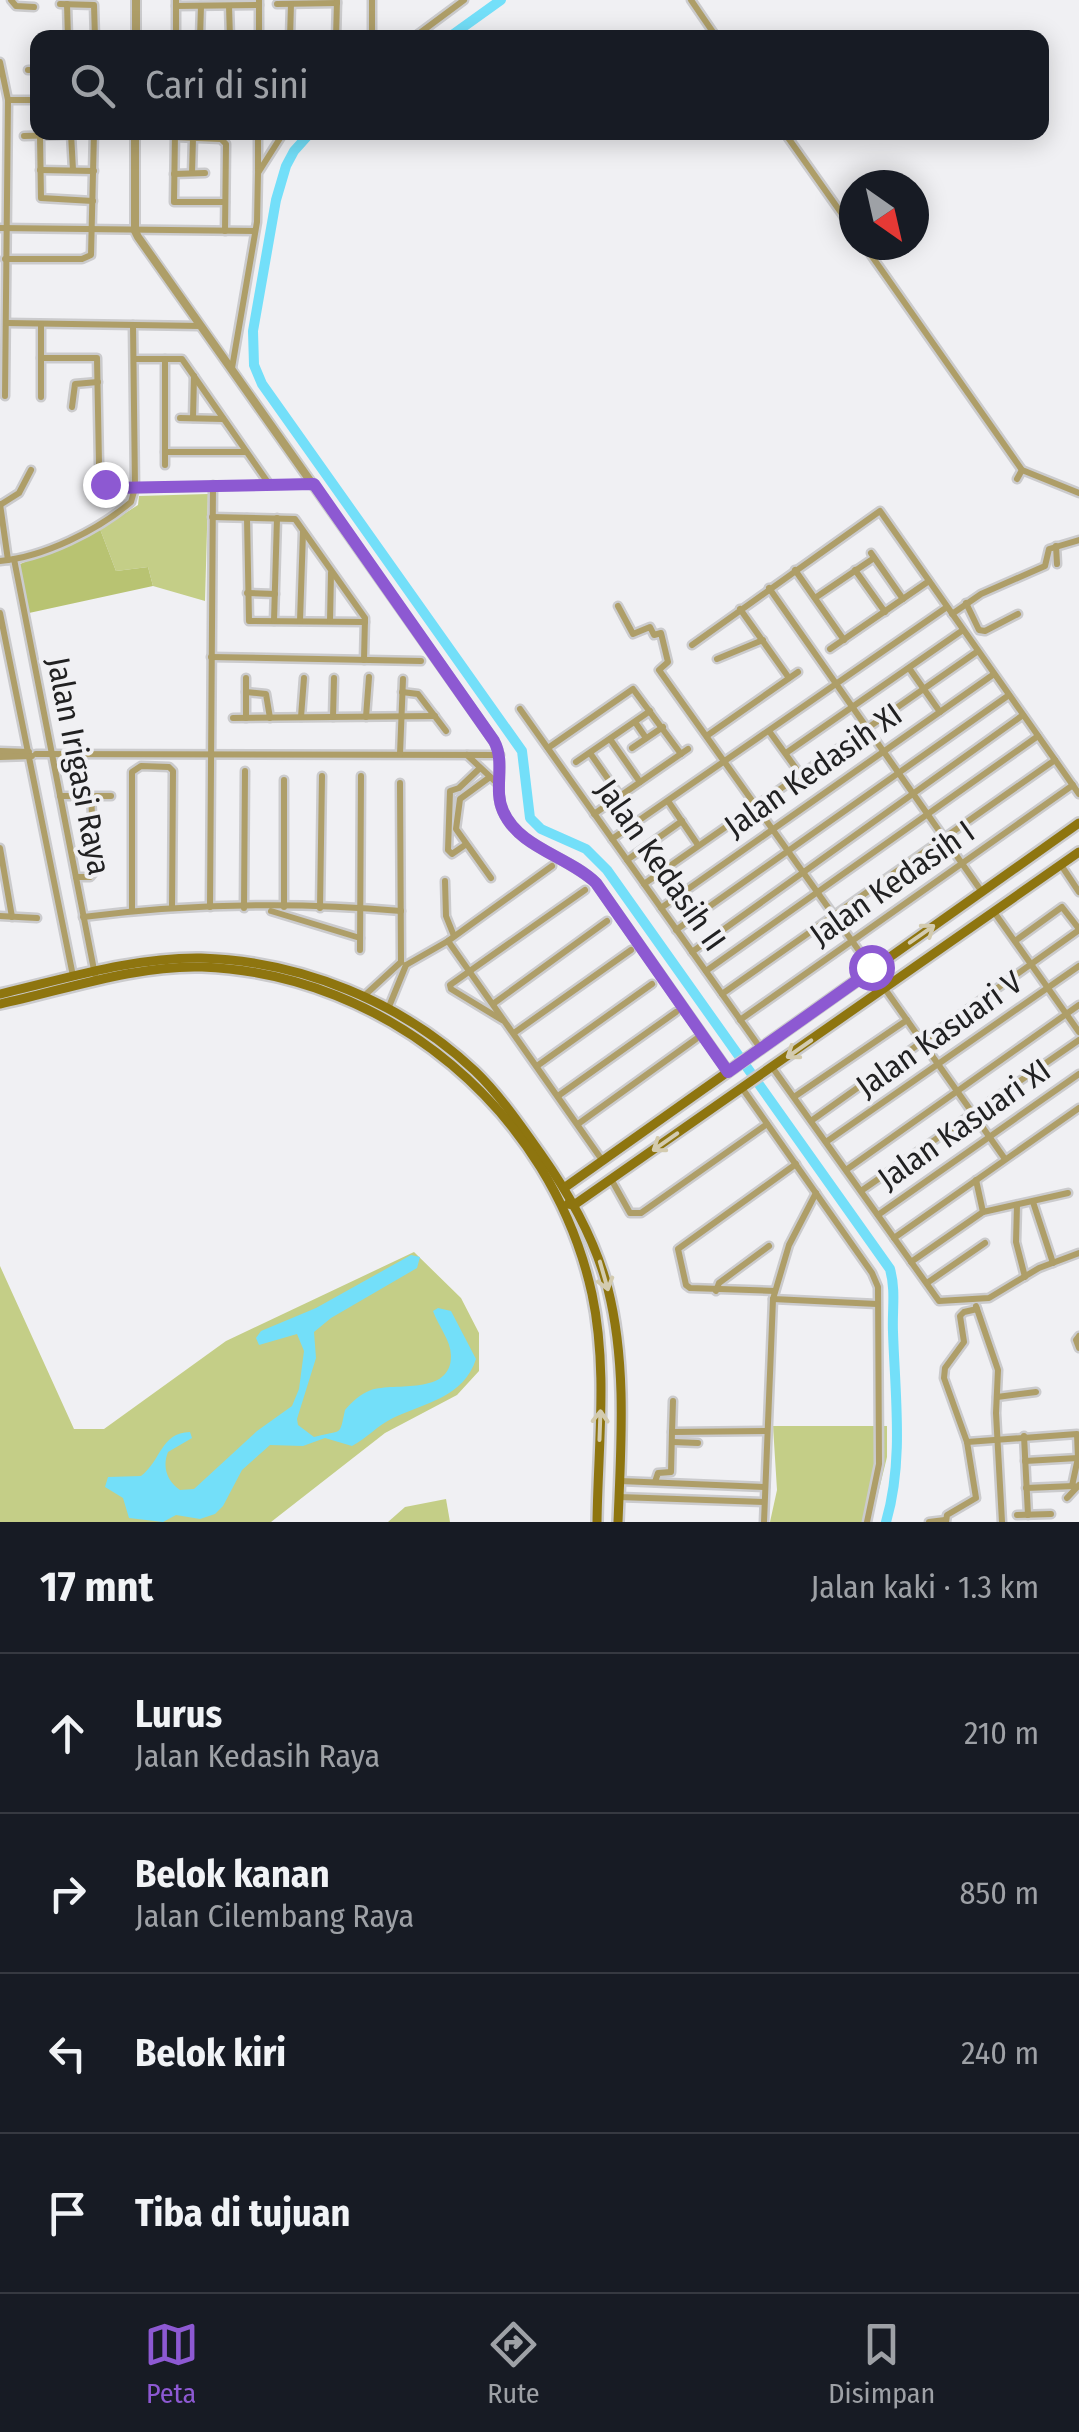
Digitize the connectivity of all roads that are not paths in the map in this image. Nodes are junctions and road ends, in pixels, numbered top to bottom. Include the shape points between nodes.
1 (10, 0) edge
2 (136, 0) edge
3 (372, 0) edge
4 (464, 0) edge
5 (691, 0) edge
6 (259, 2) edge
7 (337, 2) edge
8 (176, 3) edge
9 (291, 3) junction
10 (277, 4) dead end
11 (201, 6) junction
12 (229, 6) junction
13 (34, 7) dead end
14 (67, 30) edge
15 (95, 30) edge
16 (136, 30) edge
17 (176, 30) edge
18 (200, 30) edge
19 (230, 30) edge
20 (258, 30) edge
21 (290, 30) edge
22 (336, 30) edge
23 (372, 30) edge
24 (424, 30) edge
25 (712, 30) edge
26 (0, 62) edge
27 (30, 100) edge
28 (5, 102) edge
29 (24, 136) dead end
30 (30, 136) edge
31 (40, 140) edge
32 (71, 140) edge
33 (94, 140) edge
34 (135, 140) edge
35 (175, 140) edge
36 (193, 140) edge
37 (222, 140) edge
38 (258, 140) edge
39 (279, 140) edge
40 (790, 140) edge
41 (40, 170) junction
42 (73, 170) junction
43 (94, 171) junction
44 (258, 172) junction
45 (192, 173) junction
46 (204, 173) dead end
47 (174, 174) junction
48 (93, 201) junction
49 (225, 202) junction
50 (839, 210) edge
51 (4, 228) edge
52 (93, 230) junction
53 (135, 231) junction
54 (224, 231) junction
55 (255, 232) junction
56 (6, 259) junction
57 (875, 260) edge
58 (4, 320) edge
59 (41, 324) junction
60 (133, 325) junction
61 (202, 326) junction
62 (41, 358) junction
63 (134, 359) junction
64 (165, 359) junction
65 (232, 368) junction
66 (194, 376) junction
67 (98, 382) junction
68 (5, 396) dead end
69 (41, 397) dead end
70 (72, 407) dead end
71 (180, 418) dead end
72 (193, 418) junction
73 (224, 419) junction
74 (165, 452) junction
75 (247, 452) junction
76 (165, 465) dead end
77 (31, 470) dead end
78 (1022, 470) junction
79 (1017, 479) dead end
80 (314, 484) junction
81 (212, 485) junction
82 (270, 485) junction
83 (135, 488) junction
84 (1078, 490) edge
85 (0, 505) edge
86 (212, 517) junction
87 (247, 518) junction
88 (277, 518) junction
89 (303, 529) junction
90 (1079, 540) edge
91 (1056, 545) junction
92 (7, 560) edge
93 (1057, 564) dead end
94 (1046, 565) junction
95 (331, 569) junction
96 (795, 570) junction
97 (856, 570) junction
98 (1048, 578) dead end
99 (929, 581) junction
100 (768, 588) junction
101 (247, 593) junction
102 (275, 594) junction
103 (815, 598) junction
104 (903, 599) junction
105 (966, 604) junction
106 (618, 606) dead end
107 (740, 609) junction
108 (950, 610) junction
109 (884, 612) junction
110 (0, 613) edge
111 (1018, 614) dead end
112 (274, 621) junction
113 (300, 621) junction
114 (330, 622) junction
115 (365, 622) junction
116 (963, 630) junction
117 (764, 640) junction
118 (844, 640) junction
119 (692, 645) dead end
120 (830, 649) dead end
121 (978, 651) junction
122 (211, 657) junction
123 (718, 659) dead end
124 (364, 660) junction
125 (420, 661) dead end
126 (909, 668) junction
127 (798, 672) dead end
128 (994, 674) junction
129 (369, 676) dead end
130 (246, 678) dead end
131 (304, 678) dead end
132 (334, 678) dead end
133 (402, 678) dead end
134 (790, 678) junction
135 (836, 684) junction
136 (924, 689) junction
137 (246, 692) junction
138 (402, 692) junction
139 (1009, 695) junction
140 (852, 707) junction
141 (520, 709) dead end
142 (650, 711) junction
143 (940, 712) junction
144 (1023, 715) junction
145 (366, 716) junction
146 (401, 716) junction
147 (435, 716) junction
148 (302, 717) junction
149 (334, 717) junction
150 (233, 718) dead end
151 (246, 718) junction
152 (270, 718) junction
153 (635, 722) junction
154 (663, 727) junction
155 (867, 728) junction
156 (769, 730) junction
157 (446, 732) dead end
158 (708, 736) junction
159 (1038, 736) junction
160 (610, 738) junction
161 (646, 738) junction
162 (548, 748) junction
163 (632, 748) dead end
164 (884, 752) junction
165 (590, 753) junction
166 (786, 753) junction
167 (0, 754) edge
168 (31, 754) junction
169 (52, 754) junction
170 (210, 754) junction
171 (400, 754) junction
172 (466, 755) junction
173 (500, 755) junction
174 (726, 760) junction
175 (1054, 760) junction
176 (576, 762) dead end
177 (480, 768) junction
178 (245, 771) dead end
179 (898, 773) junction
180 (800, 774) junction
181 (322, 776) dead end
182 (362, 776) dead end
183 (490, 776) junction
184 (284, 780) dead end
185 (640, 782) junction
186 (400, 783) dead end
187 (498, 785) junction
188 (1072, 785) junction
189 (461, 792) junction
190 (913, 794) junction
191 (1079, 794) edge
192 (60, 796) junction
193 (91, 796) junction
194 (111, 796) dead end
195 (620, 796) junction
196 (668, 801) junction
197 (757, 805) junction
198 (594, 814) junction
199 (927, 815) junction
200 (682, 821) junction
201 (1079, 823) edge
202 (773, 828) junction
203 (944, 838) junction
204 (612, 840) junction
205 (465, 845) junction
206 (698, 846) junction
207 (0, 848) edge
208 (789, 850) junction
209 (1079, 852) edge
210 (626, 860) junction
211 (1, 862) edge
212 (962, 865) junction
213 (1060, 865) junction
214 (552, 866) dead end
215 (804, 872) junction
216 (76, 878) junction
217 (491, 878) dead end
218 (445, 880) dead end
219 (644, 884) junction
220 (585, 890) dead end
221 (818, 892) junction
222 (982, 892) junction
223 (1079, 892) edge
224 (210, 907) junction
225 (284, 907) junction
226 (172, 908) junction
227 (244, 908) junction
228 (262, 908) junction
229 (320, 908) junction
230 (360, 908) junction
231 (661, 908) junction
232 (132, 910) junction
233 (402, 911) junction
234 (994, 912) junction
235 (0, 916) edge
236 (835, 916) junction
237 (12, 917) junction
238 (83, 917) junction
239 (36, 918) dead end
240 (607, 922) dead end
241 (676, 930) junction
242 (1079, 930) edge
243 (360, 938) junction
244 (451, 938) junction
245 (1015, 941) junction
246 (853, 942) junction
247 (360, 950) dead end
248 (630, 950) dead end
249 (692, 952) junction
250 (404, 964) junction
251 (1031, 964) junction
252 (1079, 966) edge
253 (872, 970) junction
254 (706, 971) junction
255 (470, 972) junction
256 (111, 974) junction
257 (95, 978) junction
258 (74, 982) junction
259 (652, 984) dead end
260 (1048, 988) junction
261 (884, 989) junction
262 (0, 994) edge
263 (722, 994) junction
264 (364, 996) junction
265 (834, 997) junction
266 (0, 1004) edge
267 (493, 1004) junction
268 (1079, 1005) edge
269 (388, 1009) junction
270 (676, 1012) dead end
271 (1066, 1014) junction
272 (847, 1015) junction
273 (740, 1020) junction
274 (906, 1020) junction
275 (507, 1024) junction
276 (1079, 1032) edge
277 (514, 1033) junction
278 (696, 1040) dead end
279 (1079, 1040) edge
280 (922, 1042) junction
281 (758, 1050) junction
282 (938, 1064) junction
283 (537, 1066) junction
284 (771, 1068) junction
285 (730, 1070) junction
286 (1079, 1074) edge
287 (744, 1087) junction
288 (957, 1091) junction
289 (558, 1096) junction
290 (794, 1097) junction
291 (1079, 1108) edge
292 (973, 1113) junction
293 (810, 1121) junction
294 (581, 1123) junction
295 (767, 1124) junction
296 (990, 1137) junction
297 (826, 1142) junction
298 (602, 1160) junction
299 (1006, 1160) junction
300 (796, 1164) junction
301 (846, 1170) junction
302 (586, 1172) junction
303 (611, 1179) junction
304 (976, 1180) junction
305 (596, 1190) junction
306 (861, 1191) junction
307 (816, 1192) junction
308 (558, 1193) junction
309 (1068, 1193) dead end
310 (1032, 1202) junction
311 (574, 1205) junction
312 (1017, 1205) junction
313 (984, 1212) junction
314 (878, 1215) junction
315 (894, 1238) junction
316 (985, 1243) dead end
317 (770, 1246) dead end
318 (1079, 1253) edge
319 (911, 1262) junction
320 (1053, 1262) junction
321 (1025, 1277) junction
322 (926, 1283) junction
323 (716, 1291) junction
324 (774, 1295) junction
325 (877, 1304) junction
326 (976, 1305) junction
327 (1079, 1336) edge
328 (1079, 1348) edge
329 (1036, 1392) dead end
330 (997, 1397) junction
331 (673, 1401) dead end
332 (766, 1431) junction
333 (672, 1432) junction
334 (1024, 1436) junction
335 (997, 1439) junction
336 (673, 1442) junction
337 (967, 1442) junction
338 (698, 1443) dead end
339 (1078, 1458) edge
340 (1024, 1461) junction
341 (620, 1481) junction
342 (655, 1482) junction
343 (1076, 1486) edge
344 (765, 1487) junction
345 (1026, 1488) junction
346 (619, 1496) junction
347 (1067, 1498) dead end
348 (764, 1502) junction
349 (1051, 1514) dead end
350 (1017, 1515) dead end
351 (1028, 1515) junction
352 (946, 1521) edge
353 (597, 1522) edge
354 (618, 1522) edge
355 (764, 1522) edge
356 (868, 1522) edge
357 (929, 1522) edge
358 (1002, 1522) edge

1 - 13 street
2 - 16 street
3 - 23 street
4 - 24 street
5 - 25 street
6 - 12 street
6 - 20 street
7 - 9 street
7 - 22 street
8 - 11 street
8 - 17 street
9 - 10 street
9 - 21 street
11 - 12 street
11 - 18 street
12 - 19 street
14 - 15 street via 63,4 95,6
26 - 28 street
27 - 28 street
28 - 51 street
29 - 30 street
31 - 41 street
32 - 42 street
33 - 43 street
34 - 53 street
35 - 47 street
36 - 45 street
37 - 49 street
38 - 44 street
39 - 44 street
40 - 50 street
41 - 42 street
41 - 48 street via 40,197
42 - 43 street
43 - 48 street
44 - 55 street
45 - 46 street
45 - 47 street
47 - 49 street via 174,202
48 - 52 street
49 - 54 street
51 - 52 street
51 - 56 street
52 - 53 street
52 - 56 street via 88,258
53 - 54 street
53 - 61 street
54 - 55 street
55 - 65 street
56 - 58 street
57 - 78 street
58 - 59 street
58 - 68 street
59 - 60 street
59 - 62 street
60 - 61 street
60 - 63 street
61 - 65 street
62 - 67 street via 97,358
62 - 69 street
63 - 64 street
63 - 83 street
64 - 66 street via 182,359
64 - 74 street
65 - 80 street
66 - 72 street
66 - 73 street
67 - 70 street via 75,384
67 - 83 street via 101,477 112,488
71 - 72 street
72 - 73 street
73 - 75 street
74 - 75 street
74 - 76 street
75 - 82 street
77 - 85 street via 18,493
78 - 79 street
78 - 84 street
80 - 82 street
80 - 173 street
81 - 82 street
81 - 83 street
81 - 86 street
83 - 92 street via 131,502 109,517
85 - 92 street, Jalan Irigasi Raya
86 - 87 street
86 - 122 street
87 - 88 street
87 - 101 street
88 - 89 street via 296,519
88 - 102 street
89 - 95 street
89 - 113 street
90 - 91 street
91 - 93 street
91 - 94 street
92 - 169 street, Jalan Irigasi Raya
94 - 98 street
94 - 105 street
95 - 114 street
95 - 115 street
96 - 99 street via 880,511
96 - 100 street
96 - 103 street
97 - 103 street
97 - 104 street via 872,556
97 - 109 street
99 - 104 street
99 - 108 street
100 - 107 street
100 - 135 street
101 - 102 street
101 - 112 street via 249,621
102 - 112 street
103 - 118 street
104 - 109 street
105 - 108 street
105 - 111 street via 979,630
106 - 158 street via 632,634 650,628 660,633 668,662 658,670
107 - 117 street
107 - 119 street
108 - 116 street
108 - 135 street
109 - 118 street
110 - 168 street, Jalan Irigasi Raya
112 - 113 street
113 - 114 street
114 - 115 street
115 - 124 street
116 - 121 street
116 - 126 street
117 - 123 street
117 - 134 street
118 - 120 street
121 - 128 street
121 - 136 street
122 - 124 street
122 - 170 street
124 - 125 street
126 - 136 street
126 - 140 street
127 - 134 street
128 - 139 street
128 - 143 street, Jalan Kedasih XI
129 - 145 street
130 - 137 street
131 - 148 street
132 - 149 street
133 - 138 street
134 - 158 street
135 - 140 street
135 - 156 street
136 - 143 street
136 - 155 street
137 - 151 street
137 - 152 street via 266,694
138 - 146 street
138 - 147 street via 418,694
139 - 144 street
139 - 179 street
140 - 155 street
140 - 166 street
141 - 162 street, Jalan Kedasih II
142 - 153 street
142 - 154 street
142 - 162 street via 633,689
143 - 164 street, Jalan Kedasih XI
144 - 159 street
144 - 190 street
145 - 146 street
145 - 149 street
146 - 147 street
146 - 171 street
147 - 157 street
148 - 149 street
148 - 152 street
150 - 151 street
151 - 152 street
153 - 160 street
153 - 161 street
154 - 161 street
154 - 185 street via 684,752
155 - 164 street
155 - 180 street
156 - 166 street
156 - 174 street
158 - 174 street
159 - 175 street
159 - 199 street
160 - 165 street
160 - 185 street
161 - 163 street
162 - 198 street, Jalan Kedasih II
164 - 179 street
164 - 202 street, Jalan Kedasih XI
165 - 176 street
165 - 195 street
166 - 180 street
167 - 168 street
168 - 169 street
168 - 258 street, Jalan Irigasi Raya
169 - 170 street
169 - 192 street, Jalan Irigasi Raya
170 - 171 street
170 - 224 street
171 - 172 street
172 - 173 street
172 - 177 street
173 - 187 street
174 - 196 street
174 - 197 street
175 - 188 street
175 - 203 street
177 - 183 street
177 - 189 street
178 - 227 street
179 - 190 street
179 - 208 street
180 - 197 street
181 - 229 street
182 - 230 street
183 - 187 street
183 - 189 street
184 - 225 street
185 - 195 street
186 - 233 street
187 - 285 street via 512,827 596,883
188 - 191 street
188 - 212 street, Jalan Kedasih I
189 - 205 street via 456,830
189 - 205 street via 450,792 448,850
190 - 199 street
190 - 215 street
192 - 193 street
192 - 216 street, Jalan Irigasi Raya
193 - 194 street
193 - 216 street via 95,871
195 - 198 street
196 - 200 street
196 - 204 street
197 - 202 street
197 - 206 street
198 - 204 street, Jalan Kedasih II
199 - 203 street
199 - 221 street
200 - 206 street
200 - 210 street
201 - 222 main road
202 - 208 street
202 - 231 street, Jalan Kedasih XI
203 - 212 street
203 - 236 street
204 - 210 street, Jalan Kedasih II
205 - 217 street
206 - 219 street
207 - 211 street
208 - 215 street
208 - 241 street
209 - 213 main road
210 - 219 street, Jalan Kedasih II
211 - 237 street
212 - 222 street
212 - 246 street, Jalan Kedasih I
213 - 223 street
213 - 234 main road
214 - 244 street
215 - 221 street
215 - 249 street
216 - 238 street, Jalan Irigasi Raya
218 - 244 street
219 - 231 street, Jalan Kedasih II
220 - 255 street
221 - 236 street
221 - 254 street
253 -> 222 main road
224 - 226 street
224 - 227 street
225 - 228 street
225 - 229 street
226 - 232 street
226 - 232 street via 172,768 141,766 132,772
227 - 228 street
228 - 243 street
229 - 230 street
230 - 233 street
230 - 243 street
231 - 241 street, Jalan Kedasih II
232 - 238 street
233 - 250 street
234 - 245 street
234 - 261 main road
235 - 237 street
236 - 246 street
236 - 263 street
237 - 239 street
238 - 257 street, Jalan Irigasi Raya
240 - 267 street
241 - 249 street, Jalan Kedasih II
242 - 245 street via 1062,906
242 - 251 street
243 - 247 street
244 - 250 street
244 - 255 street
245 - 251 street
246 - 253 street
246 - 273 street, Jalan Kedasih I
248 - 277 street
249 - 254 street, Jalan Kedasih II
250 - 264 street
250 - 269 street
251 - 260 street
251 - 280 street
252 - 260 street, Jalan Kasuari V
253 - 265 main road
254 - 263 street, Jalan Kedasih II
255 - 267 street
255 - 275 street via 451,989
256 - 257 main road
256 - 264 main road via 145,962 200,958 263,964
256 - 308 main road via 199,967 262,973 351,1000 396,1022 474,1082
257 - 258 main road
258 - 262 main road
258 - 266 main road
259 - 283 street
260 - 271 street
260 - 282 street, Jalan Kasuari V
261 - 272 main road
261 - 274 street
263 - 273 street, Jalan Kedasih II
264 - 269 main road
265 - 272 main road
265 - 281 main road
267 - 275 street
268 - 271 street
269 - 308 main road via 478,1074 522,1128
270 - 289 street
271 - 276 street
271 - 288 street
272 -> 284 main road
273 - 281 street, Jalan Kedasih II
274 - 280 street
274 - 290 street
275 - 277 street
277 - 283 street
278 - 294 street
279 - 292 street
280 - 282 street
280 - 293 street
281 - 285 main road
282 - 288 street
282 - 297 street, Jalan Kasuari V
283 - 289 street
284 - 287 main road
284 - 290 street
285 - 298 main road
286 - 296 street, Jalan Kasuari XI
287 - 295 street
287 -> 303 main road
288 - 292 street
288 - 301 street
289 - 294 street
290 - 293 street
291 - 299 street
292 - 296 street
292 - 306 street
293 - 297 street
294 - 298 street
295 - 300 street
295 - 303 street via 642,1214 630,1213
296 - 299 street
296 - 314 street, Jalan Kasuari XI
297 - 301 street
298 - 302 main road
299 - 304 street
300 - 307 street
300 - 323 street via 678,1247 686,1285
301 - 306 street
302 - 305 main road via 587,1186
302 - 308 main road
303 - 305 main road
304 - 313 street
304 - 315 street
305 - 311 main road
306 - 314 street
307 - 324 street
307 - 325 street via 872,1273
308 - 311 main road
353 -> 308 main road via 597,1320
309 - 310 street
310 - 312 street
310 - 320 street
311 -> 341 main road via 598,1254 620,1352
312 - 313 street
312 - 321 street via 1016,1242
313 - 319 street
314 - 315 street
315 - 319 street
316 - 322 street
317 - 323 street
318 - 320 street
319 - 322 street
320 - 321 street
321 - 326 street
322 - 326 street via 943,1302 957,1298
323 - 324 street
324 - 325 street
324 - 332 street
325 - 356 street via 880,1464
326 - 330 street via 998,1370
326 - 337 street via 960,1316 964,1342 944,1378
327 - 328 street
329 - 330 street
330 - 335 street
331 - 333 street
332 - 333 street
332 - 344 street
333 - 336 street
334 - 335 street
334 - 339 street via 1077,1434
334 - 340 street
335 - 337 street
335 - 358 street
336 - 338 street
336 - 342 street via 670,1473 658,1473
337 - 352 street via 976,1498
339 - 340 street
339 - 343 street
340 - 345 street
341 - 342 street
341 - 346 main road
342 - 344 street
343 - 345 street
343 - 347 street
344 - 348 street
345 - 351 street
346 - 348 street
346 - 354 main road
348 - 355 street
349 - 351 street
350 - 351 street
352 - 357 street

